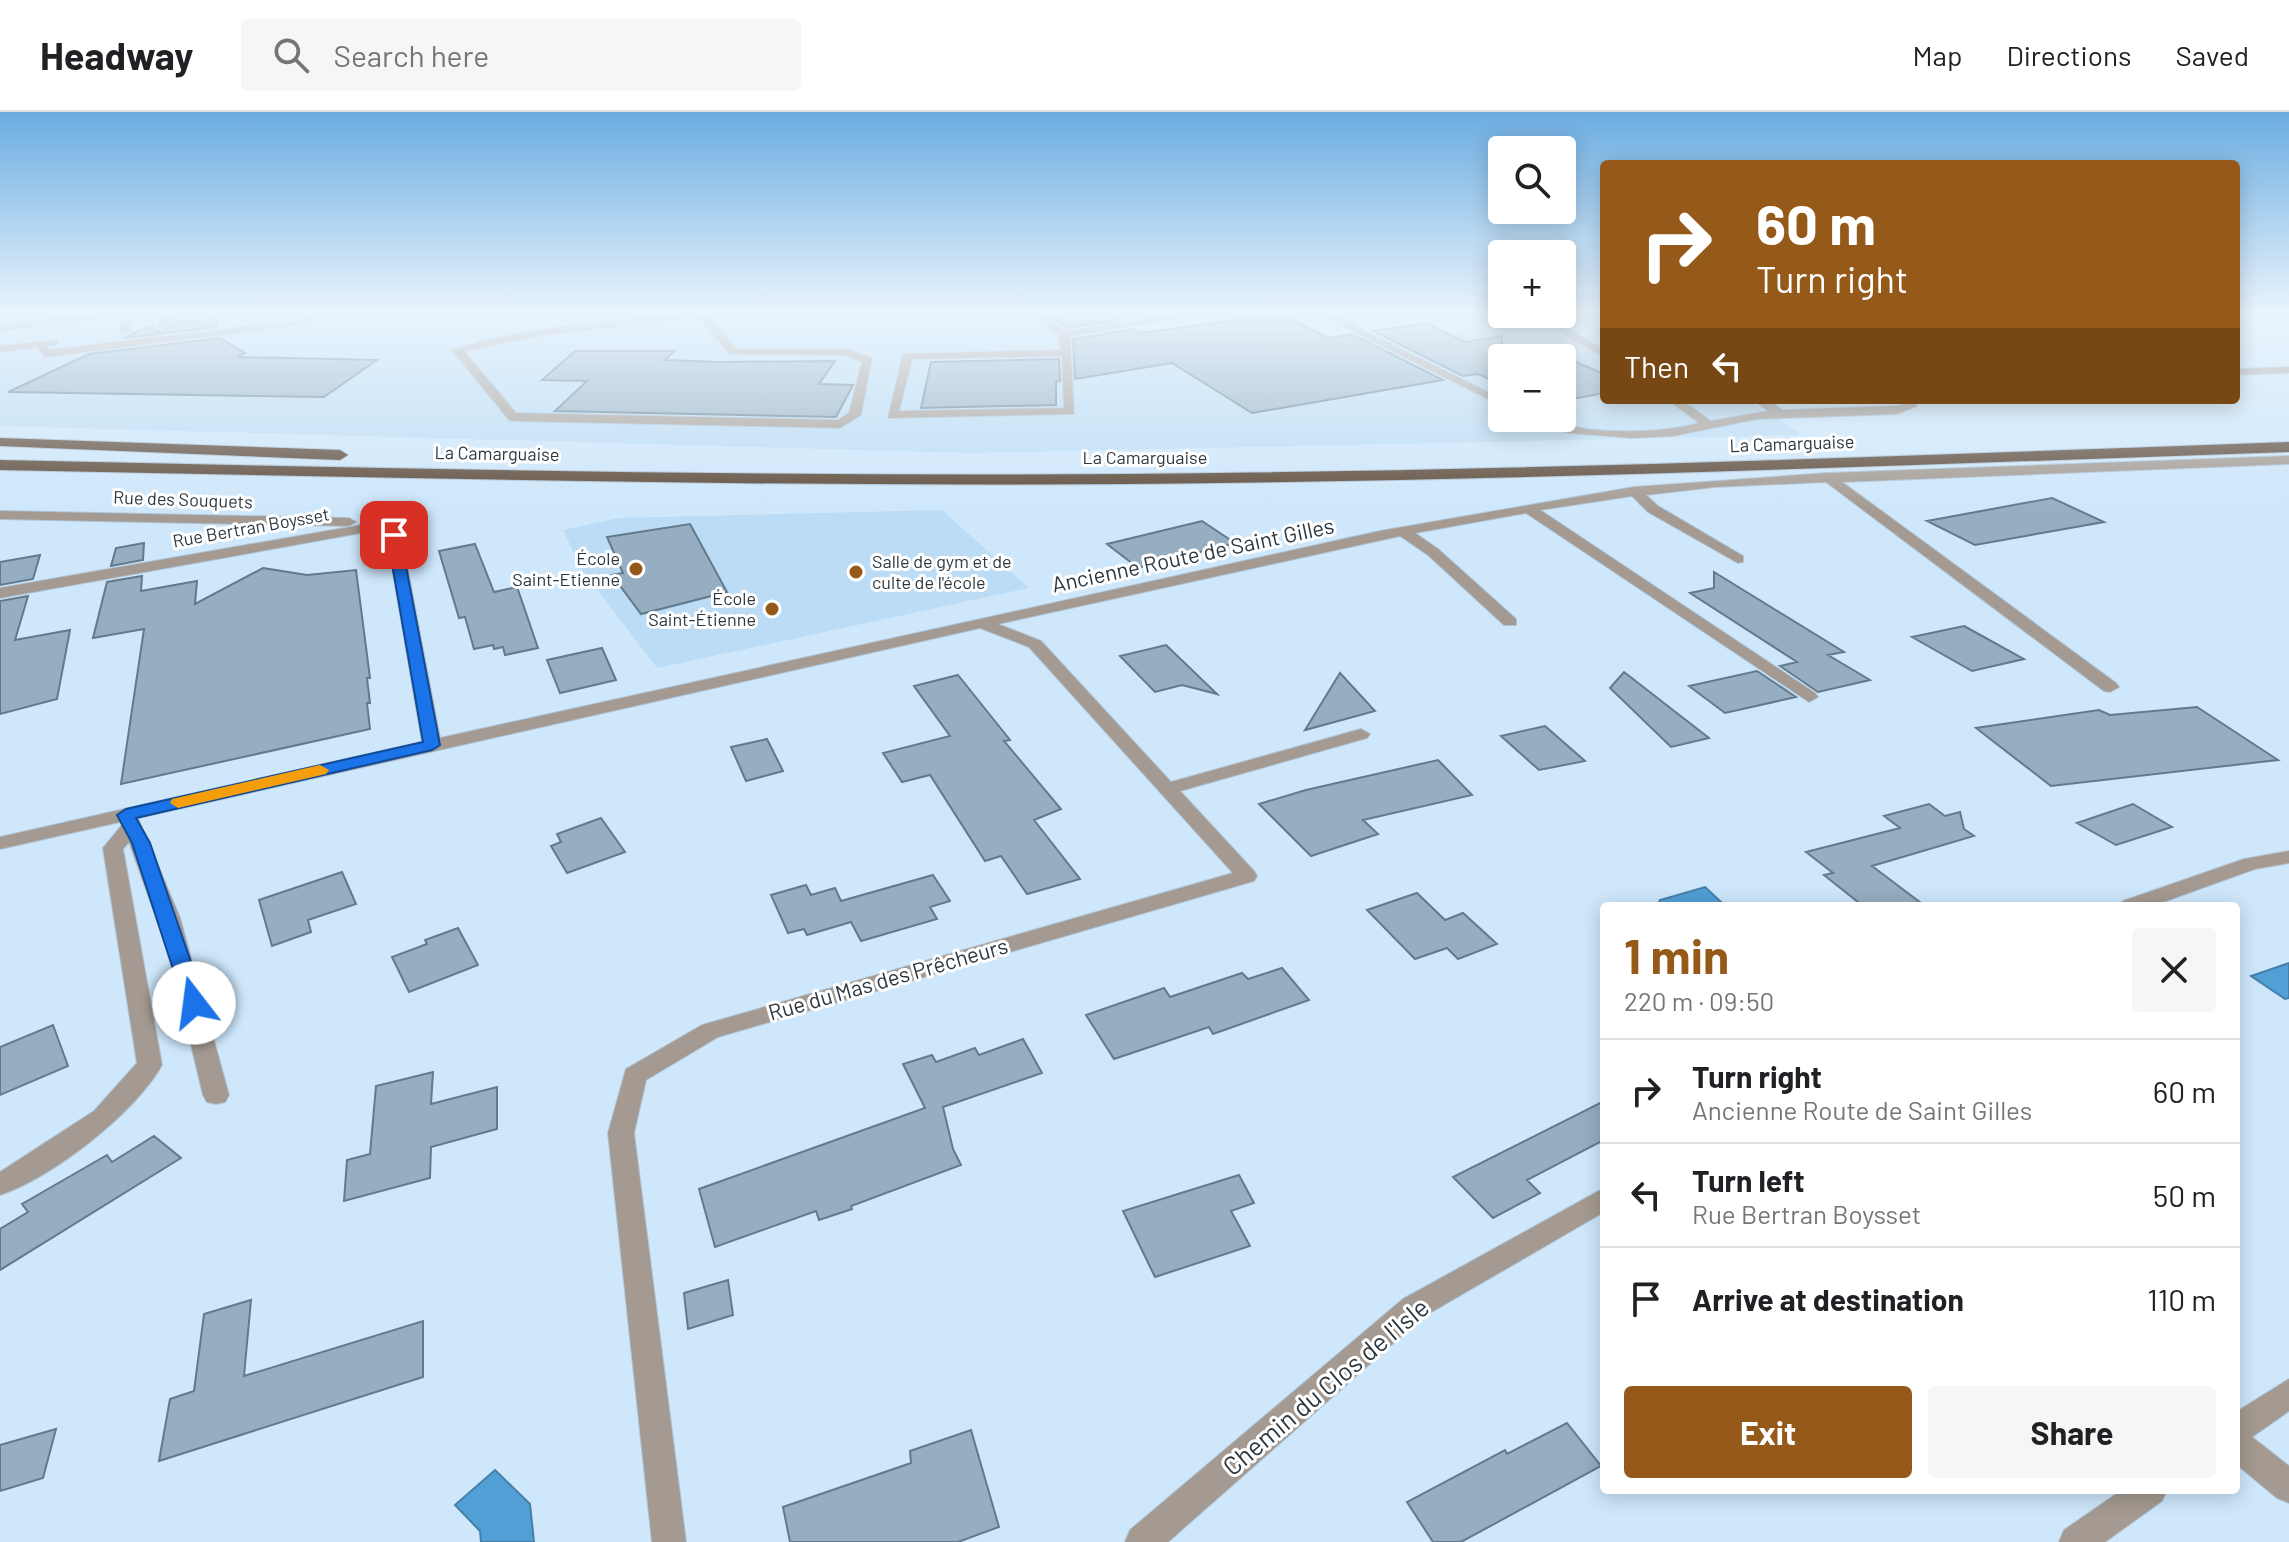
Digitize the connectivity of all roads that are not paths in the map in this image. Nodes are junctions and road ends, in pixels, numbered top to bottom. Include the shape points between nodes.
1 (481, 379) edge
2 (864, 379) edge
3 (901, 379) edge
4 (1068, 379) edge
5 (1454, 379) edge
6 (1488, 396) edge
7 (1680, 404) edge
8 (1765, 404) edge
9 (1909, 404) edge
10 (1781, 414) junction
11 (1708, 424) junction
12 (1576, 431) edge
13 (2289, 432) edge
14 (0, 442) edge
15 (2289, 447) edge
16 (0, 452) edge
17 (394, 458) junction
18 (2289, 460) edge
19 (0, 465) edge
20 (0, 475) edge
21 (529, 475) junction
22 (1827, 477) junction
23 (1634, 491) junction
24 (1528, 508) junction
25 (0, 515) edge
26 (361, 529) junction
27 (1405, 533) junction
28 (1738, 559) dead end
29 (0, 593) edge
30 (1510, 622) dead end
31 (982, 623) junction
32 (2110, 687) dead end
33 (1809, 697) dead end
34 (1361, 734) dead end
35 (432, 745) junction
36 (1167, 789) junction
37 (129, 820) junction
38 (0, 843) edge
39 (2289, 857) edge
40 (2142, 902) edge
41 (216, 1095) dead end
42 (0, 1184) edge
43 (1600, 1201) edge
44 (2289, 1393) edge
45 (2240, 1427) edge
46 (2240, 1447) edge
47 (2289, 1487) edge
48 (2144, 1494) edge
49 (669, 1542) edge
50 (1142, 1542) edge
51 (2076, 1542) edge

1 - 2 street via 513,417 840,424 855,415
3 - 4 street via 892,415 1070,411
5 - 6 street
7 - 11 street
8 - 10 street
9 - 10 street via 1897,410
10 - 11 street via 1749,414
11 - 12 street via 1596,435
13 - 17 highway, La Camarguaise via 1320,462
14 - 17 highway
15 - 21 highway, La Camarguaise via 1320,477
16 - 17 highway, La Camarguaise
18 - 22 street, Ancienne Route de Saint Gilles
19 - 21 highway, La Camarguaise
20 - 21 highway
22 - 23 street, Ancienne Route de Saint Gilles
22 - 32 street
23 - 24 street, Ancienne Route de Saint Gilles
23 - 28 street via 1653,509
24 - 27 street, Ancienne Route de Saint Gilles
24 - 33 street
25 - 26 street, Rue des Souquets via 358,522
26 - 29 street, Rue Bertran Boysset
26 - 35 street, Rue Bertran Boysset via 394,535
27 - 30 street
27 - 31 street, Ancienne Route de Saint Gilles
31 - 35 street, Ancienne Route de Saint Gilles
31 - 36 street, Rue du Mas des Prêcheurs via 1035,644
34 - 36 street
35 - 37 street, Ancienne Route de Saint Gilles
36 - 49 street, Rue du Mas des Prêcheurs via 1247,876 710,1031 635,1075 621,1133
37 - 38 street, Ancienne Route de Saint Gilles
37 - 41 street via 186,973
37 - 42 street via 113,848 150,1065 103,1118
39 - 40 street via 2251,863
43 - 50 street, Chemin du Clos de l'Isle via 1413,1308
44 - 45 street
46 - 47 street
48 - 51 street

